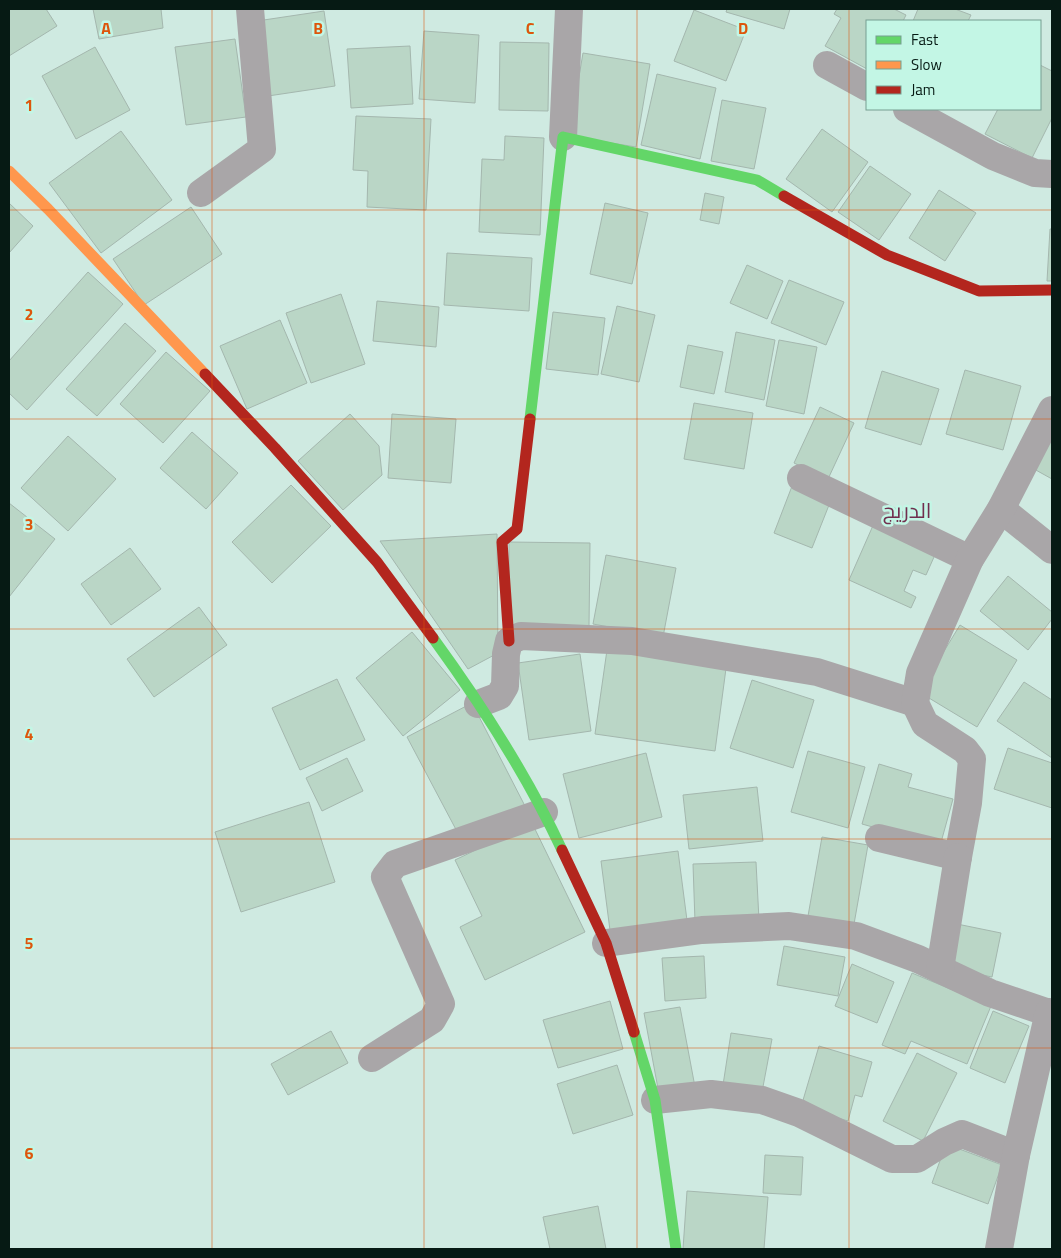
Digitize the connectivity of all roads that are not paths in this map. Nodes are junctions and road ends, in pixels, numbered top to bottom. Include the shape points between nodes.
1 (250, 9) edge
2 (569, 9) edge
3 (827, 65) dead end
4 (866, 86) edge
5 (909, 110) edge
6 (563, 138) junction
7 (9, 171) edge
8 (1052, 174) edge
9 (201, 193) dead end
10 (1052, 290) edge
11 (1052, 410) edge
12 (801, 478) dead end
13 (1001, 509) junction
14 (1052, 550) edge
15 (970, 559) junction
16 (509, 641) junction
17 (915, 703) junction
18 (478, 704) junction
19 (544, 812) junction
20 (879, 838) dead end
21 (958, 857) junction
22 (606, 943) junction
23 (940, 969) junction
24 (1051, 1013) edge
25 (372, 1058) dead end
26 (655, 1100) junction
27 (1016, 1155) junction
28 (676, 1249) edge
29 (999, 1249) edge

1 - 9 street via 262,149
2 - 6 street
3 - 4 street
5 - 8 street via 993,156 1035,173
6 - 10 main road via 757,180 886,254 979,291
6 - 16 main road via 517,529 502,542
7 - 18 main road via 275,448 377,562
11 - 13 street
12 - 15 street
13 - 14 street
13 - 15 street
15 - 17 street via 920,673
16 - 17 street via 520,636 632,641 817,672
16 - 18 street via 505,686 499,696
17 - 21 street via 925,724 965,750 972,759
18 - 19 main road
19 - 22 main road
19 - 25 street via 395,864 385,877 441,1004 432,1020
20 - 21 street
21 - 23 street
22 - 23 street via 702,930 789,926 856,936
22 - 26 main road
23 - 24 street via 990,993
24 - 27 street
26 - 27 street via 711,1094 762,1100 799,1113 892,1160 917,1159 962,1134
26 - 28 main road
27 - 29 street

